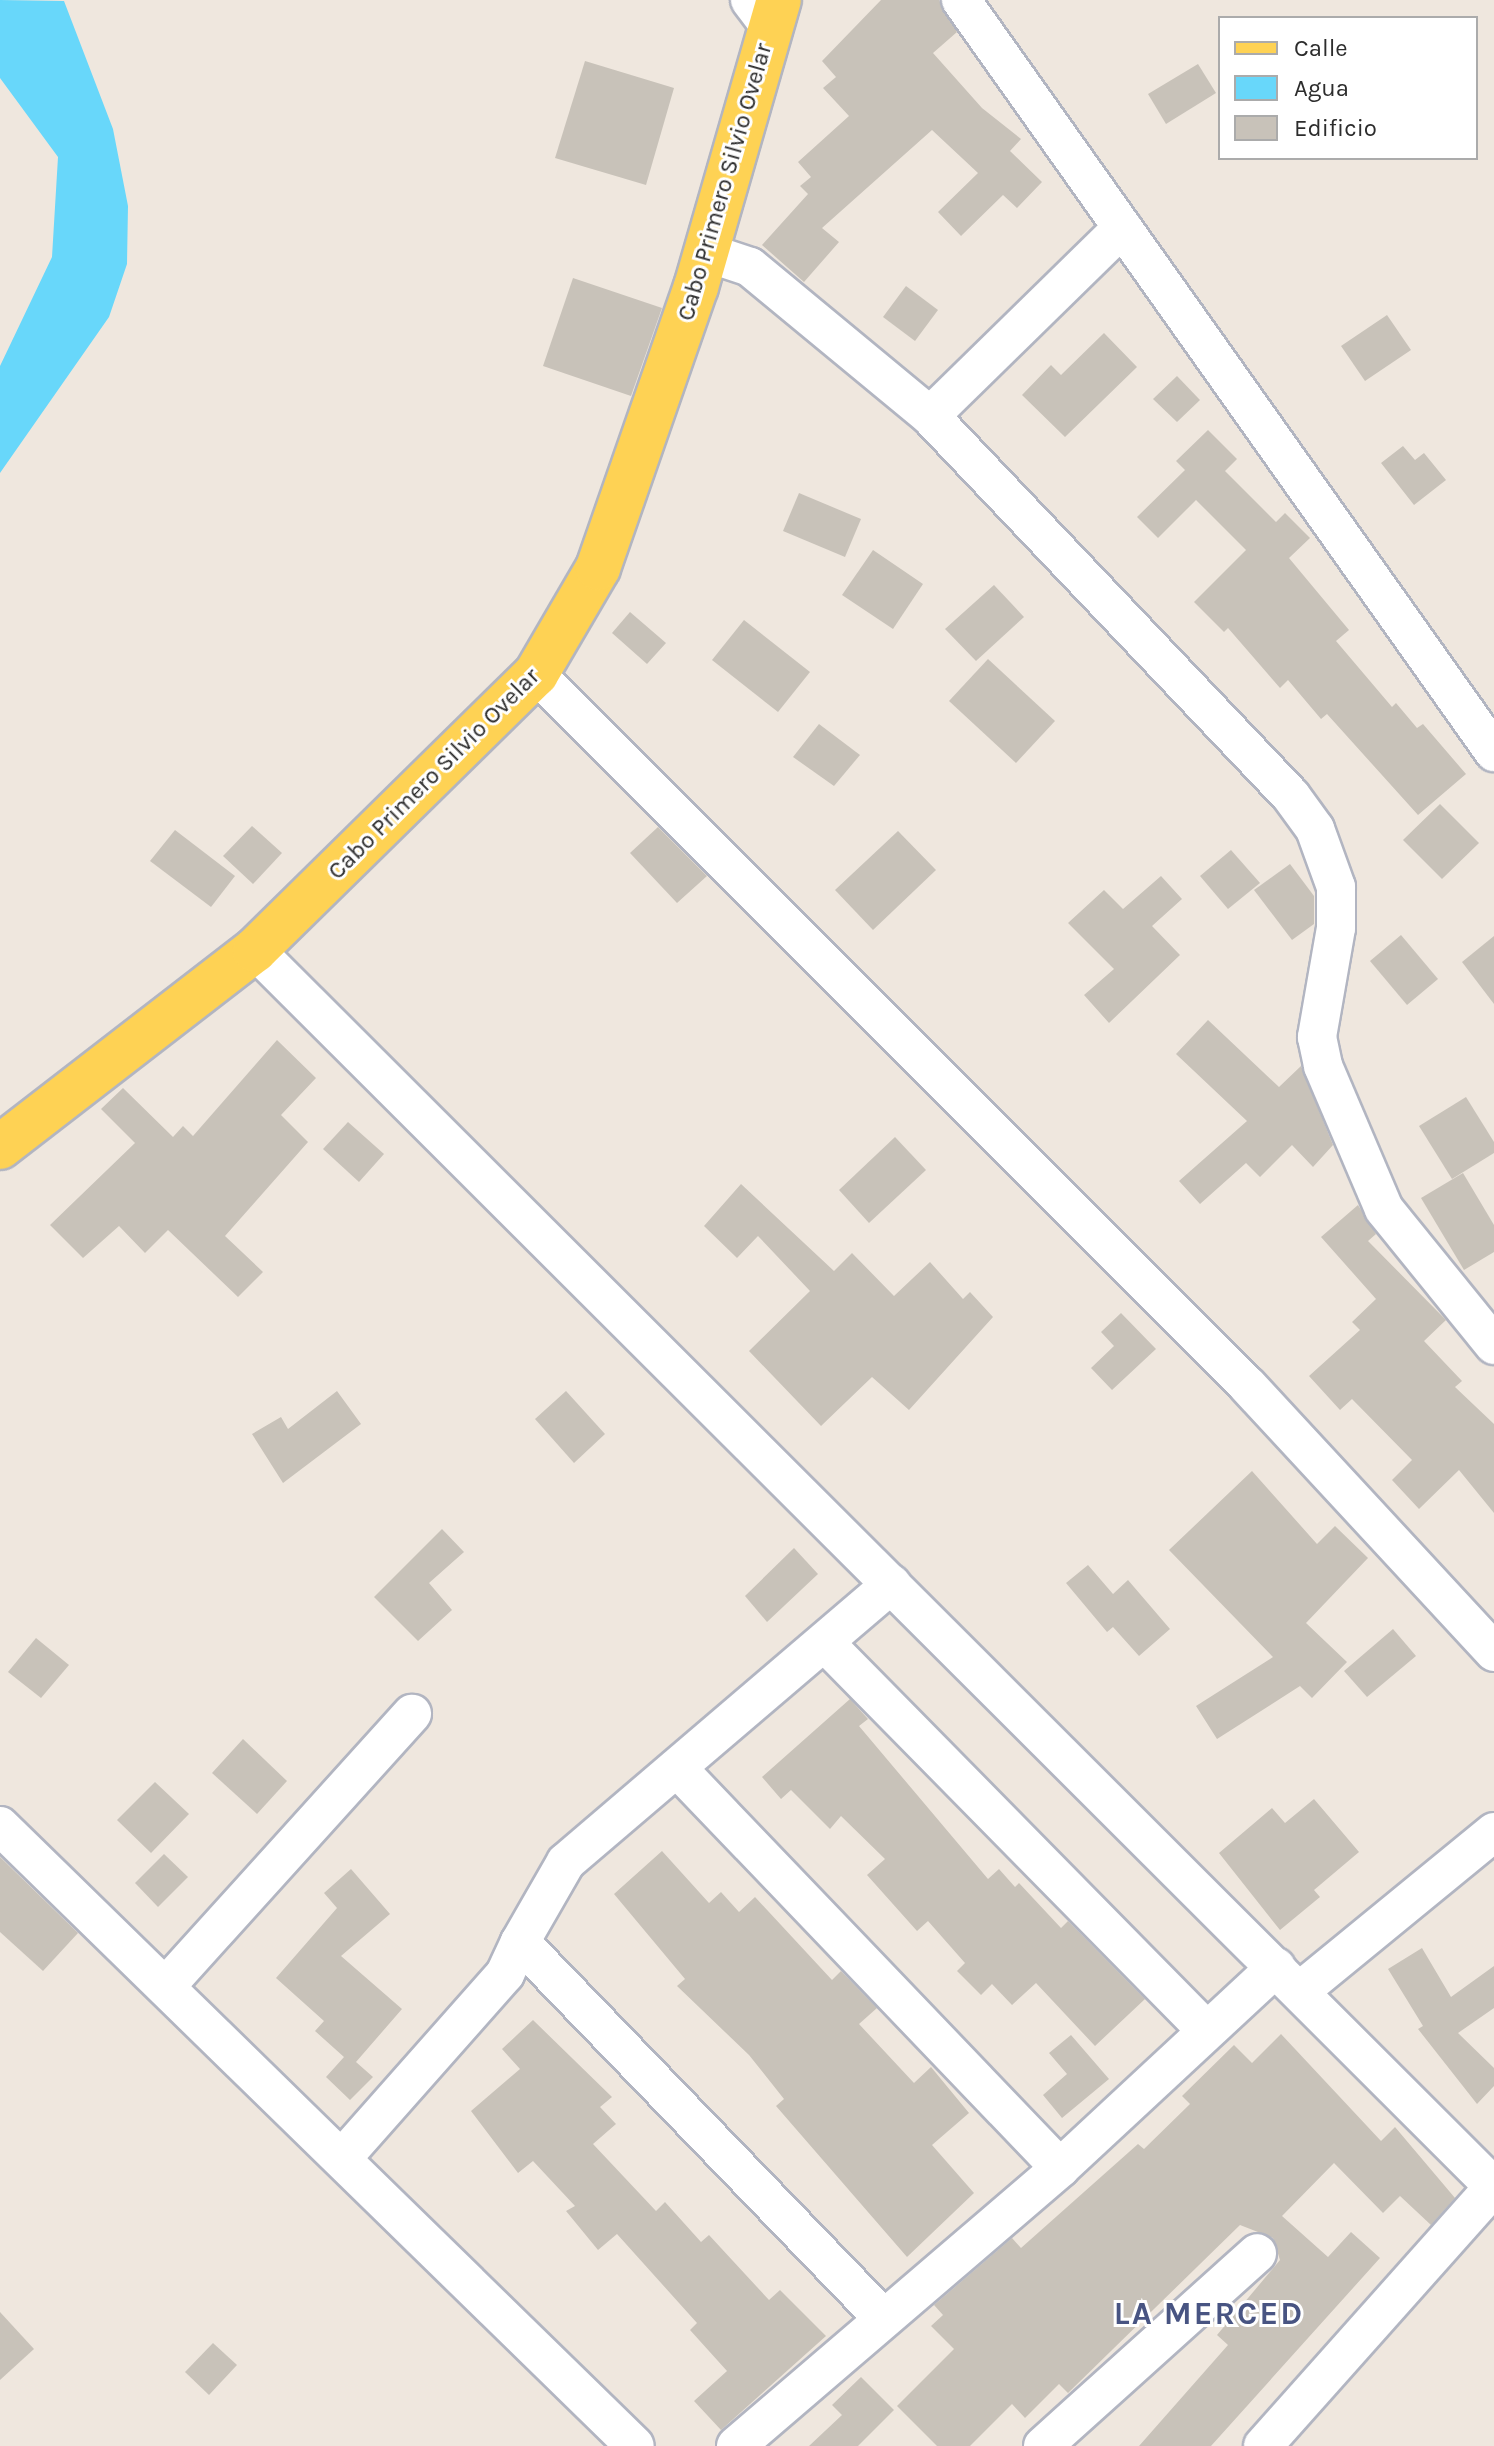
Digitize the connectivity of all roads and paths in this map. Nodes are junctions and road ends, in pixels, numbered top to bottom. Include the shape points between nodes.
1 (961, 0) edge
2 (766, 9) edge
3 (1122, 228) junction
4 (705, 252) junction
5 (930, 416) junction
6 (536, 674) junction
7 (1494, 752) edge
8 (255, 950) junction
9 (0, 1147) edge
10 (1494, 1345) edge
11 (891, 1584) junction
12 (825, 1643) junction
13 (1494, 1652) edge
14 (412, 1714) dead end
15 (677, 1768) junction
16 (0, 1826) edge
17 (1494, 1832) edge
18 (520, 1942) junction
19 (1288, 1979) junction
20 (166, 1986) junction
21 (1207, 2031) junction
22 (344, 2156) junction
23 (1060, 2168) junction
24 (1494, 2187) edge
25 (1257, 2253) dead end
26 (883, 2318) junction
27 (635, 2446) edge
28 (736, 2446) edge
29 (1043, 2446) edge
30 (1263, 2446) edge

1 - 3 street
2 - 4 main road, Cabo Primero Silvio Ovelar
3 - 5 street
3 - 7 street
4 - 5 street via 750,267
4 - 6 main road, Cabo Primero Silvio Ovelar via 598,568
5 - 10 street via 1291,796 1315,829 1336,887 1336,928 1317,1037 1323,1066 1384,1209
6 - 8 main road, Cabo Primero Silvio Ovelar
6 - 13 street via 1247,1385
8 - 9 main road, Cabo Primero Silvio Ovelar
8 - 11 street
11 - 12 street
11 - 19 street
12 - 15 street
12 - 21 street
14 - 20 street
15 - 18 street via 566,1862
15 - 23 street
16 - 20 street
17 - 19 street
18 - 22 street via 505,1974
18 - 26 street
19 - 21 street
19 - 24 street
20 - 22 street
21 - 23 street
22 - 27 street
23 - 26 street
24 - 30 street
25 - 29 street
26 - 28 street

